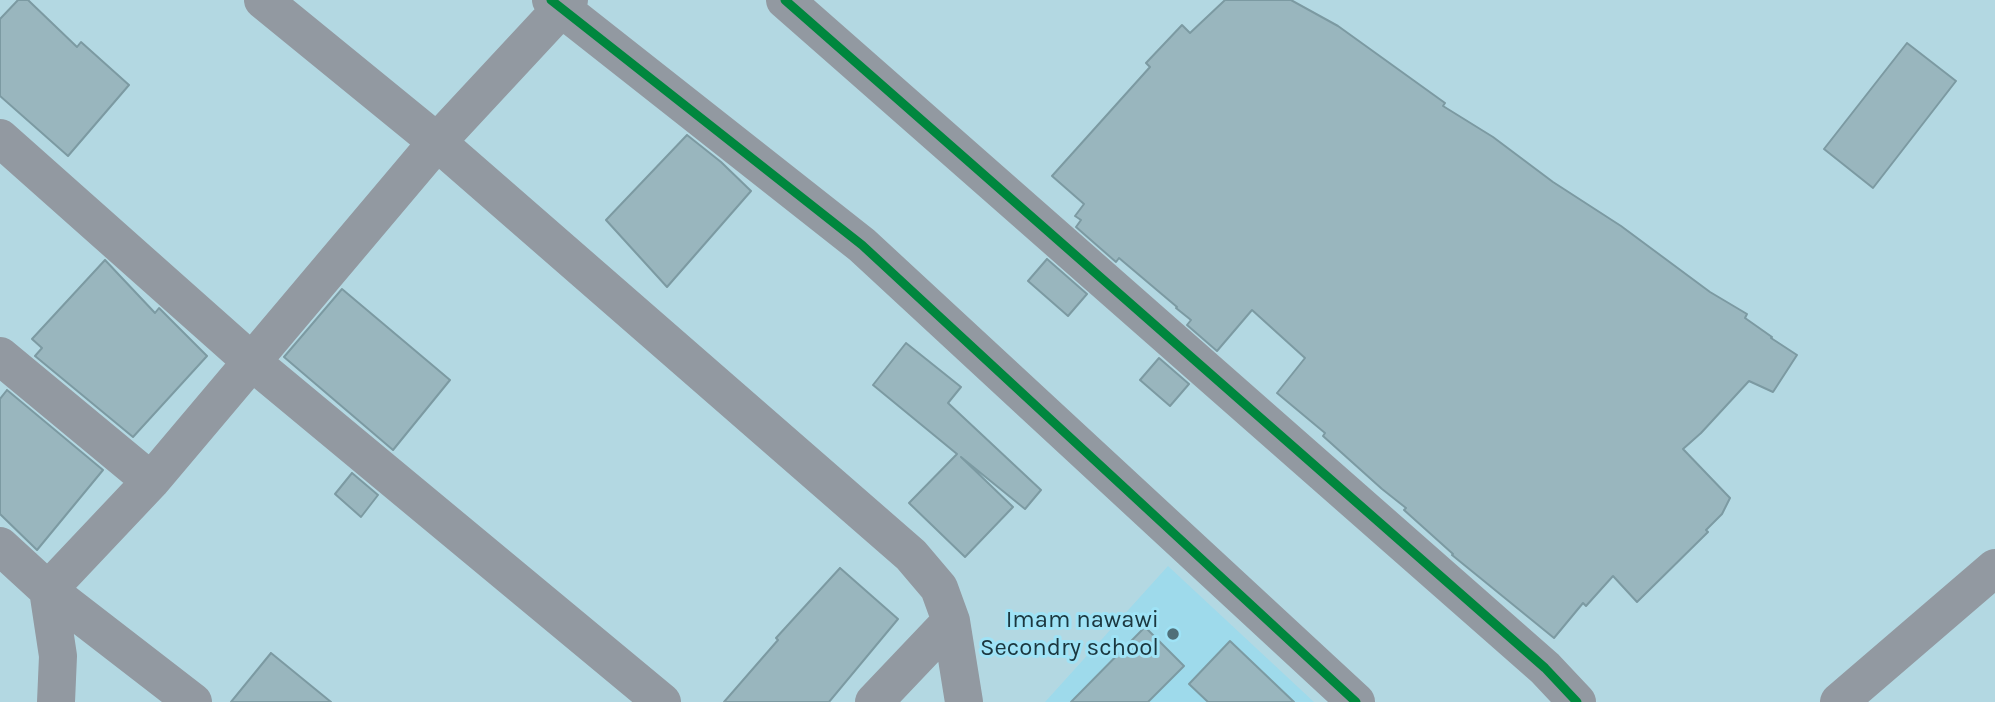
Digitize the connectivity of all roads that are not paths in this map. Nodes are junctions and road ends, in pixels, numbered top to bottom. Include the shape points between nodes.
1 (263, 0) edge
2 (785, 0) edge
3 (560, 3) edge
4 (0, 138) edge
5 (438, 142) junction
6 (0, 356) edge
7 (251, 361) junction
8 (151, 481) junction
9 (0, 546) edge
10 (1995, 568) edge
11 (48, 590) junction
12 (951, 621) junction
13 (56, 702) edge
14 (193, 702) edge
15 (662, 702) edge
16 (874, 702) edge
17 (964, 702) edge
18 (1356, 702) edge
19 (1577, 702) edge
20 (1839, 702) edge

1 - 5 street
2 - 19 street via 1545,668
3 - 5 street
3 - 18 street via 862,245
4 - 7 street
5 - 7 street
5 - 12 street via 911,555 939,588
6 - 8 street
7 - 8 street
7 - 15 street
8 - 11 street
9 - 11 street
10 - 20 street
11 - 13 street via 58,656
11 - 14 street
12 - 16 street
12 - 17 street

